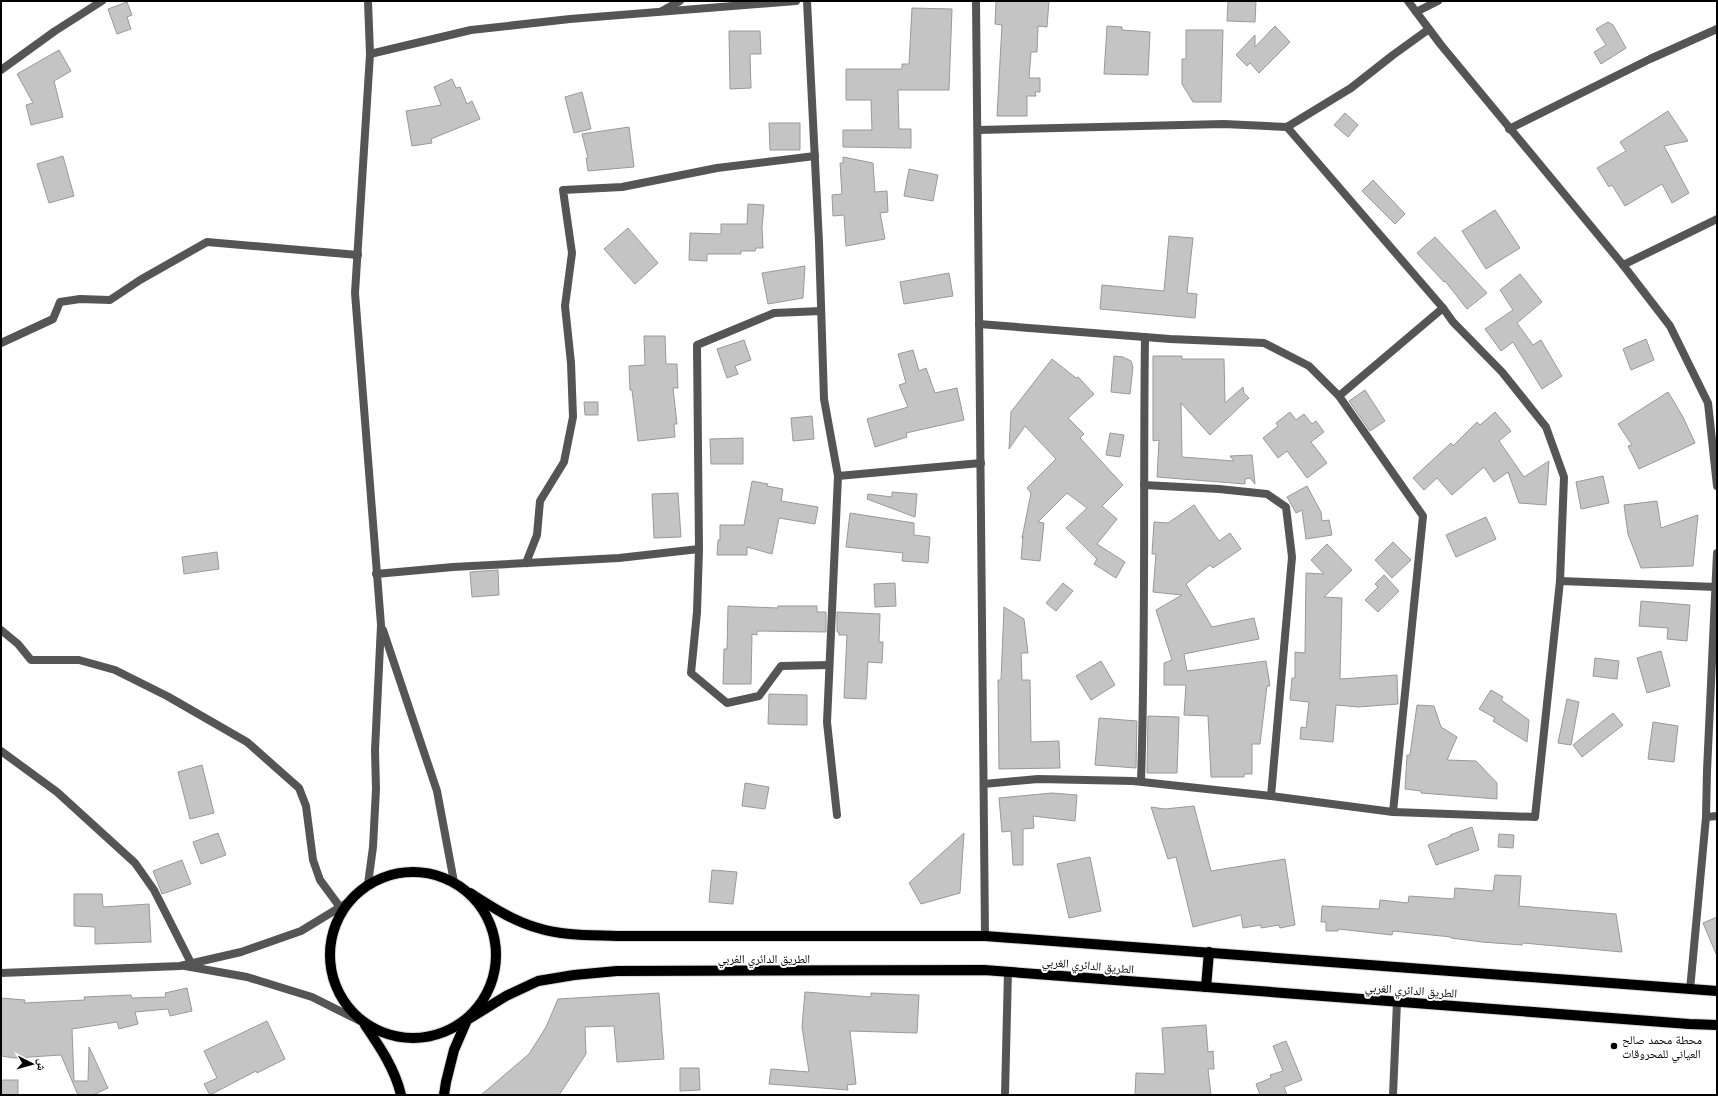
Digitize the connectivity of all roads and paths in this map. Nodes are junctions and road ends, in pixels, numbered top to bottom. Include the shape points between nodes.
1 (102, 1) edge
2 (368, 1) edge
3 (680, 1) edge
4 (796, 1) edge
5 (807, 1) edge
6 (976, 1) edge
7 (1408, 1) edge
8 (1438, 1) edge
9 (660, 12) junction
10 (1416, 12) junction
11 (1429, 29) junction
12 (1717, 29) edge
13 (370, 54) junction
14 (1, 70) edge
15 (1287, 127) junction
16 (1509, 129) junction
17 (978, 130) junction
18 (815, 156) junction
19 (1717, 219) edge
20 (358, 255) junction
21 (1623, 265) junction
22 (1443, 308) junction
23 (821, 311) junction
24 (979, 324) junction
25 (1146, 337) junction
26 (1, 343) edge
27 (1339, 396) junction
28 (981, 463) junction
29 (838, 476) junction
30 (1144, 485) junction
31 (1717, 486) edge
32 (699, 549) junction
33 (1717, 553) edge
34 (526, 563) junction
35 (376, 574) junction
36 (1560, 581) junction
37 (1716, 587) junction
38 (381, 625) junction
39 (1, 630) edge
40 (829, 665) junction
41 (1, 751) edge
42 (1141, 781) junction
43 (984, 784) junction
44 (1271, 796) junction
45 (1393, 812) junction
46 (837, 815) dead end
47 (1717, 816) edge
48 (1706, 817) junction
49 (454, 882) junction
50 (368, 884) junction
51 (470, 893) junction
52 (344, 905) junction
53 (985, 936) junction
54 (1209, 952) junction
55 (191, 963) junction
56 (180, 966) junction
57 (1008, 971) junction
58 (1, 973) edge
59 (1206, 987) junction
60 (1690, 990) junction
61 (1717, 991) edge
62 (1397, 1002) junction
63 (467, 1020) junction
64 (364, 1023) junction
65 (1717, 1025) edge
66 (401, 1095) edge
67 (444, 1095) edge
68 (1005, 1095) edge
69 (1393, 1095) edge

1 - 14 street
2 - 13 street
3 - 9 street
4 - 9 street
5 - 18 street
6 - 17 street
7 - 10 street
8 - 10 street
9 - 13 street via 471,30
10 - 11 street
11 - 15 street via 1351,88
11 - 16 street
12 - 16 street
13 - 20 street
15 - 17 street via 1224,124
15 - 22 street
16 - 21 street
17 - 24 street
18 - 23 street
18 - 34 street via 717,168 622,187 563,190 572,253 565,306 571,363 572,417 564,462 540,501 537,535
19 - 21 street
20 - 26 street via 207,242 110,300 80,299 60,302 53,319
20 - 35 street via 355,293
21 - 31 street via 1670,326 1708,403
22 - 27 street
22 - 36 street via 1453,322 1502,372 1546,427 1564,476
23 - 29 street via 824,399
23 - 32 street via 774,313 697,345
24 - 25 street
24 - 28 street
25 - 27 street via 1264,343 1309,366
25 - 30 street
27 - 45 street via 1423,516
28 - 29 street
28 - 43 street
29 - 40 street
30 - 42 street via 1145,671
30 - 44 street via 1267,494 1286,507 1292,557
32 - 34 street via 619,558
32 - 40 street via 697,612 691,673 727,703 759,696 781,666
33 - 37 street
34 - 35 street
35 - 38 street
36 - 37 street
36 - 45 street via 1535,817
37 - 48 street
38 - 49 street via 437,791
38 - 50 street via 375,750 376,789
39 - 52 street via 18,644 31,660 79,660 115,670 167,696 247,742 299,788 306,806 313,860 320,880
40 - 46 street via 827,722
41 - 55 street via 56,792 135,863 154,890
42 - 43 street via 1038,779
42 - 44 street
43 - 53 street
44 - 45 street
47 - 48 street
48 - 60 street
49 - 50 main road via 420,871 393,873
49 - 51 main road
50 - 52 main road
51 - 53 main road, الطريق الدائري الغربي via 518,920 538,928 571,934
51 - 63 main road via 488,916 496,943 496,971 485,998
52 - 55 street via 301,931 241,952
52 - 64 main road via 334,926 329,953 333,980 345,1004
53 - 54 main road, الطريق الدائري الغربي
54 - 59 main road
54 - 60 main road, الطريق الدائري الغربي
55 - 56 street
56 - 58 street
56 - 64 street via 247,977 312,997
57 - 59 main road, الطريق الدائري الغربي
57 - 63 main road, الطريق الدائري الغربي via 617,971 538,981 506,996
57 - 68 street
59 - 62 main road, الطريق الدائري الغربي
60 - 61 main road, الطريق الدائري الغربي
62 - 65 main road, الطريق الدائري الغربي
62 - 69 street
63 - 64 main road, الطريق الدائري الغربي via 443,1034 416,1039 389,1036
63 - 67 main road via 454,1050
64 - 66 main road via 386,1056

